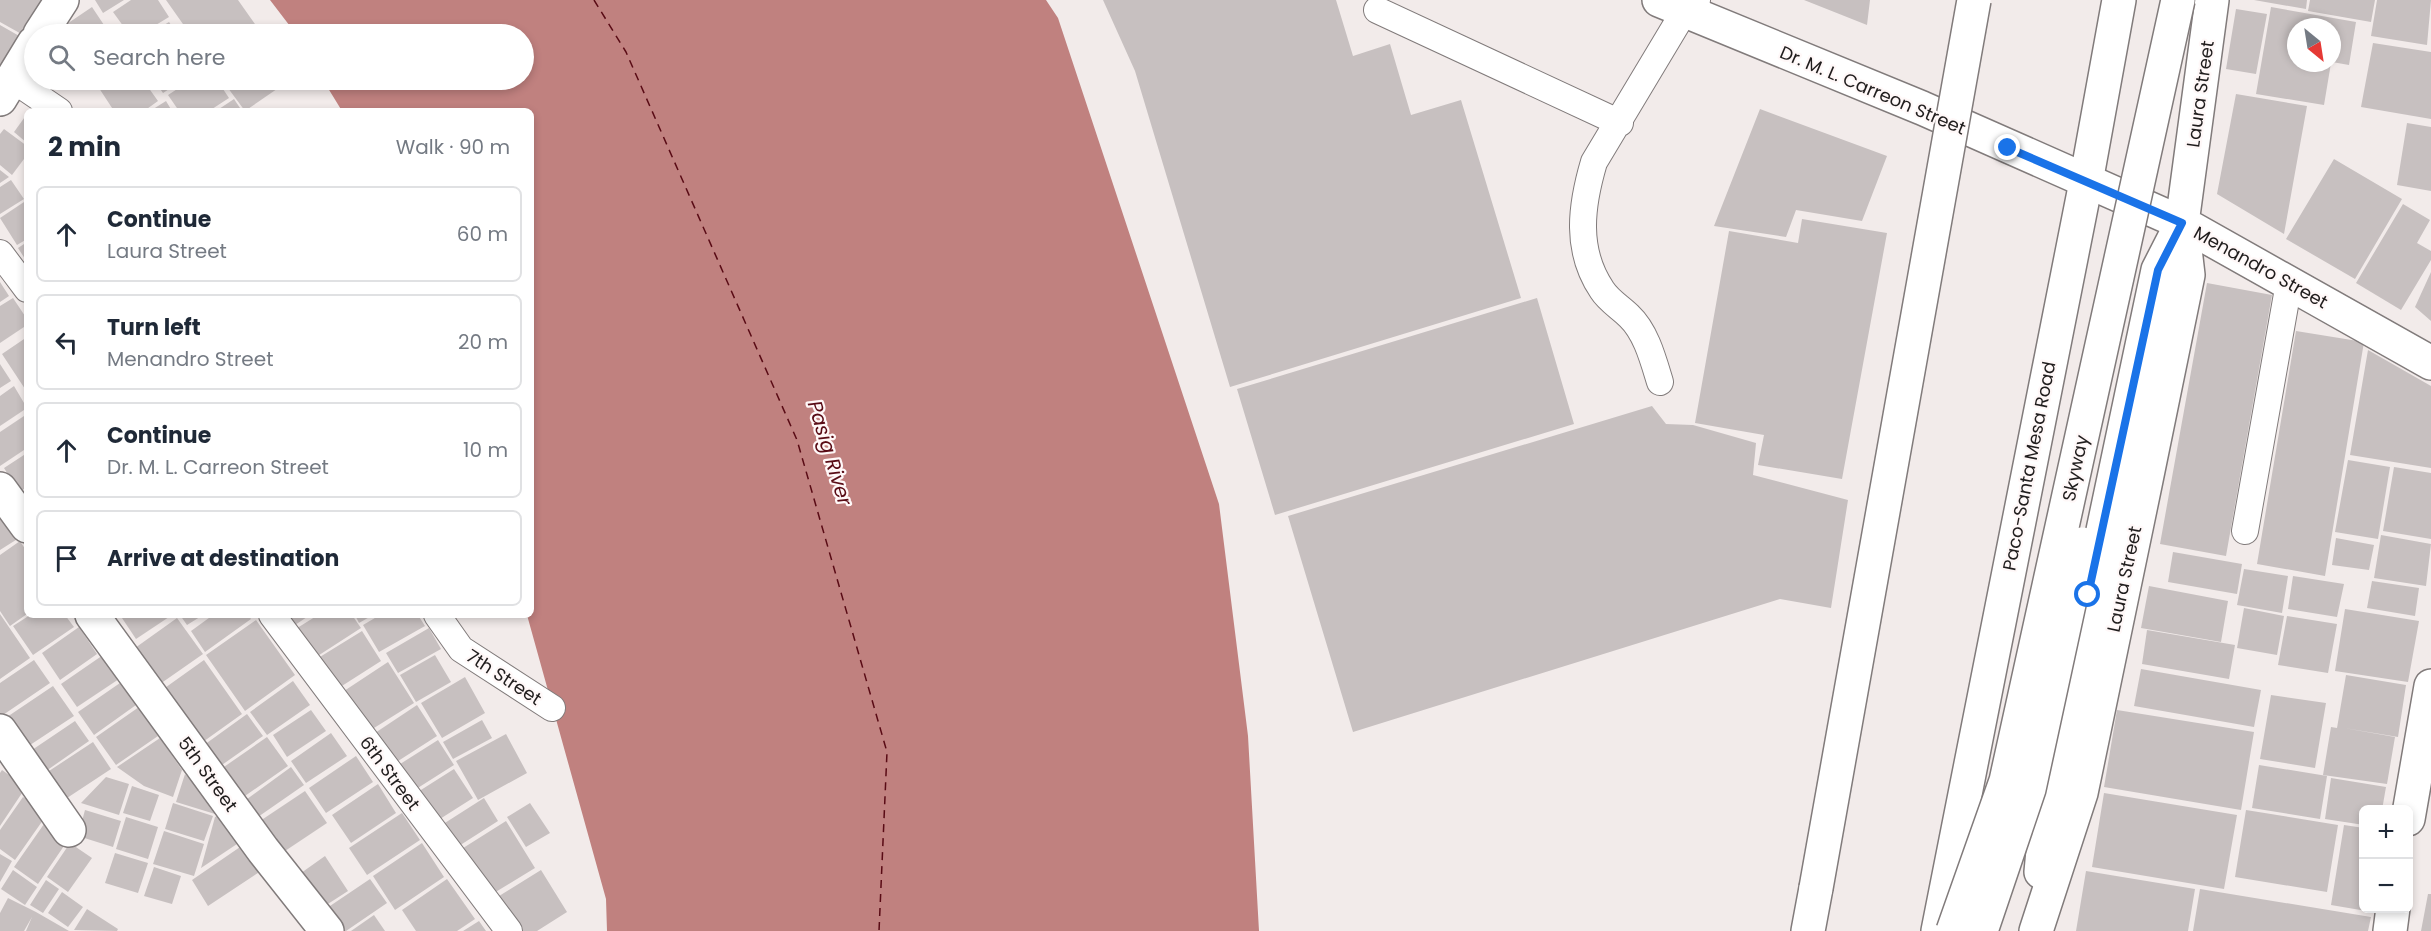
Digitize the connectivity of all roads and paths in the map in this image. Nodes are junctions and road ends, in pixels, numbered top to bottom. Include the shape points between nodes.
1 (62, 0) edge
2 (1974, 0) edge
3 (2119, 0) edge
4 (2178, 0) edge
5 (2199, 0) edge
6 (2212, 0) edge
7 (1680, 4) edge
8 (1377, 10) dead end
9 (46, 24) edge
10 (24, 59) edge
11 (6, 89) edge
12 (52, 108) edge
13 (1620, 123) junction
14 (2086, 182) junction
15 (2182, 223) junction
16 (0, 253) edge
17 (2289, 284) junction
18 (24, 285) edge
19 (2431, 363) edge
20 (1660, 382) dead end
21 (0, 489) edge
22 (24, 522) edge
23 (2245, 531) dead end
24 (94, 618) edge
25 (274, 618) edge
26 (439, 618) edge
27 (2431, 686) edge
28 (552, 708) dead end
29 (0, 731) edge
30 (2411, 805) edge
31 (69, 830) dead end
32 (2392, 913) edge
33 (327, 931) edge
34 (509, 931) edge
35 (1808, 931) edge
36 (1938, 931) edge
37 (1953, 931) edge
38 (1981, 931) edge
39 (2036, 931) edge
40 (2390, 931) edge

1 - 9 main road
2 - 35 main road, bridge
3 - 14 main road, Paco-Santa Mesa Road
4 - 37 main road, Skyway, bridge via 2006,781
5 - 38 main road, Skyway, bridge via 2029,789
6 - 15 main road, Laura Street
7 - 13 lane
7 - 14 main road, Dr. M. L. Carreon Street
8 - 13 lane
10 - 11 main road
11 - 12 lane
13 - 20 lane via 1594,162 1581,230 1592,272 1603,292 1639,328
14 - 15 main road, Menandro Street
14 - 36 main road, Paco-Santa Mesa Road
15 - 17 main road, Menandro Street
15 - 39 main road, Laura Street via 2158,270 2152,369 2077,733 2049,786
16 - 18 lane
17 - 19 main road, Menandro Street
17 - 23 lane
21 - 22 main road
24 - 33 main road, 5th Street via 263,850
25 - 34 lane, 6th Street
26 - 28 lane, 7th Street via 461,649
27 - 30 main road
29 - 31 main road
32 - 40 main road

